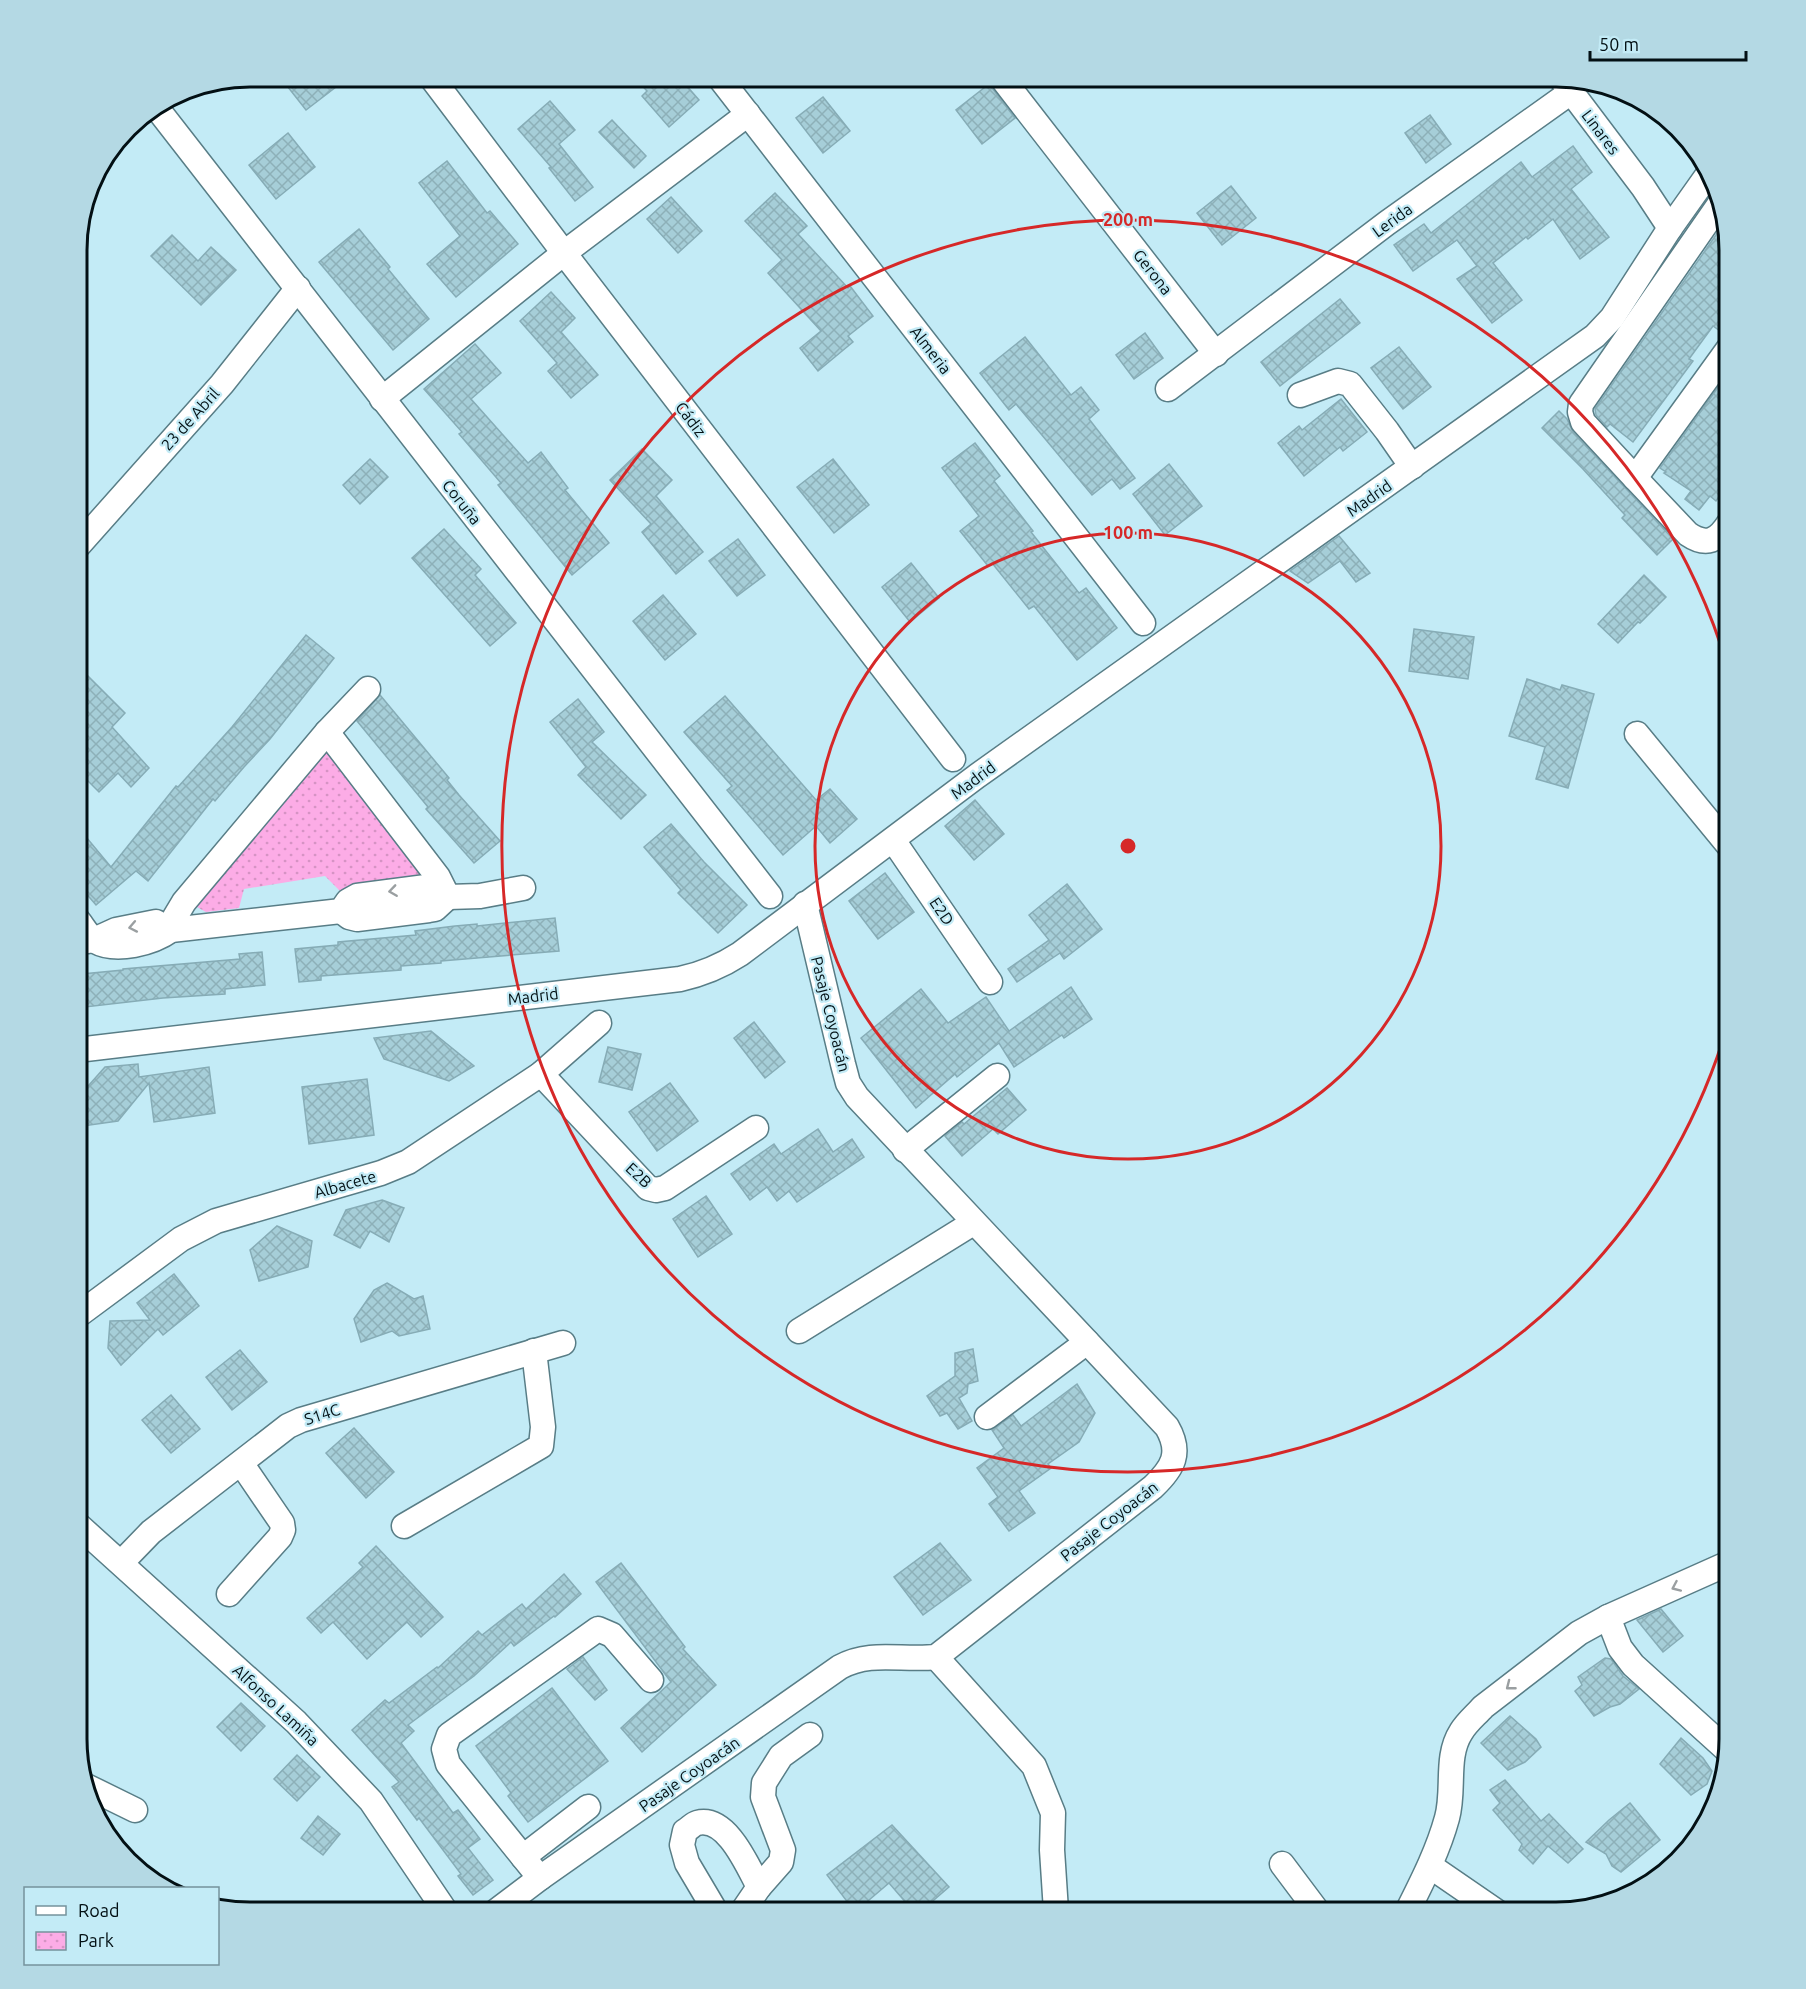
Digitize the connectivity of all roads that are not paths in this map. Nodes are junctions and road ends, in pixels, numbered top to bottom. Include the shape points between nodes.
1 (439, 87) edge
2 (727, 87) edge
3 (1009, 87) edge
4 (1561, 87) edge
5 (1567, 87) edge
6 (161, 114) edge
7 (748, 114) junction
8 (1703, 181) edge
9 (1714, 212) edge
10 (1670, 228) junction
11 (564, 253) junction
12 (298, 288) junction
13 (1216, 354) junction
14 (1719, 363) edge
15 (1168, 389) dead end
16 (1300, 395) dead end
17 (382, 399) junction
18 (1412, 467) junction
19 (1635, 478) junction
20 (87, 536) edge
21 (1719, 536) edge
22 (1143, 623) dead end
23 (368, 689) dead end
24 (327, 732) junction
25 (1637, 734) dead end
26 (953, 759) dead end
27 (1719, 833) edge
28 (894, 840) junction
29 (523, 888) dead end
30 (770, 896) dead end
31 (448, 897) junction
32 (805, 904) junction
33 (171, 930) junction
34 (87, 941) edge
35 (990, 982) dead end
36 (599, 1023) dead end
37 (87, 1049) edge
38 (541, 1074) junction
39 (997, 1076) dead end
40 (756, 1128) dead end
41 (905, 1150) junction
42 (973, 1223) junction
43 (87, 1309) edge
44 (799, 1331) dead end
45 (1087, 1342) junction
46 (563, 1343) dead end
47 (534, 1351) junction
48 (987, 1417) dead end
49 (241, 1463) junction
50 (404, 1526) dead end
51 (87, 1534) edge
52 (121, 1563) junction
53 (1719, 1568) edge
54 (229, 1594) dead end
55 (1608, 1617) junction
56 (936, 1657) junction
57 (651, 1680) dead end
58 (810, 1735) dead end
59 (1719, 1743) edge
60 (96, 1791) edge
61 (588, 1807) dead end
62 (135, 1810) dead end
63 (523, 1857) junction
64 (1282, 1864) dead end
65 (1430, 1866) junction
66 (540, 1878) junction
67 (759, 1887) junction
68 (439, 1902) edge
69 (508, 1902) edge
70 (710, 1902) edge
71 (749, 1902) edge
72 (1055, 1902) edge
73 (1310, 1902) edge
74 (1412, 1902) edge
75 (1482, 1902) edge

1 - 11 street, Cádiz
2 - 7 street, Almeria
3 - 13 street, Gerona
4 - 13 street, Lerida
5 - 10 street, Linares
6 - 12 street, Coruña
7 - 11 street
7 - 22 street, Almeria
8 - 10 street, Madrid
9 - 19 street via 1581,404 1583,422
10 - 18 street, Madrid via 1612,318 1596,336
11 - 17 street
11 - 26 street, Cádiz
12 - 17 street, Coruña
12 - 20 street, 23 de Abril via 222,384
13 - 15 street, Lerida
14 - 19 street
16 - 18 street via 1338,381 1350,384
17 - 30 street, Coruña
18 - 28 street, Madrid via 977,776
19 - 21 street via 1695,539 1713,540
23 - 24 street
24 - 31 street via 438,877
24 - 33 street via 184,902
25 - 27 street
28 - 32 street, Madrid
28 - 35 street, E2D
29 - 31 street
31 - 33 street via 426,887 357,896 341,911
32 - 37 street, Madrid via 740,954 703,974
32 - 41 street, Pasaje Coyoacán via 848,1083
33 - 34 street via 156,922
36 - 38 street, Albacete
38 - 40 street, E2B via 648,1188 665,1188
38 - 43 street, Albacete via 408,1162 216,1221 181,1239
39 - 41 street
41 - 42 street, Pasaje Coyoacán
42 - 44 street
42 - 45 street, Pasaje Coyoacán
45 - 48 street
45 - 56 street, Pasaje Coyoacán via 1167,1427 1175,1445 1174,1459 1153,1487
46 - 47 street, S14C
47 - 49 street, S14C via 301,1420
47 - 50 street via 543,1427 541,1446
49 - 52 street, S14C via 151,1532
49 - 54 street via 283,1530
51 - 52 street, Alfonso Lamiña
52 - 68 street, Alfonso Lamiña via 296,1722 371,1801
53 -> 55 street
55 - 59 street via 1620,1648 1633,1665
55 -> 65 street via 1579,1633 1492,1701 1461,1732 1454,1751 1447,1818
56 - 66 street, Pasaje Coyoacán via 854,1659
56 - 72 street via 1034,1766 1053,1813
57 - 63 street via 612,1635 598,1629 449,1735 444,1749 448,1764
58 - 67 street via 781,1756 764,1783 763,1797 783,1850 781,1862
60 - 62 street
61 - 63 street
63 - 66 street
64 - 73 street
65 - 74 street
65 - 75 street
66 - 69 street, Pasaje Coyoacán
67 - 70 street via 733,1840 708,1823 696,1823 685,1831 682,1845 687,1863
67 - 71 street

